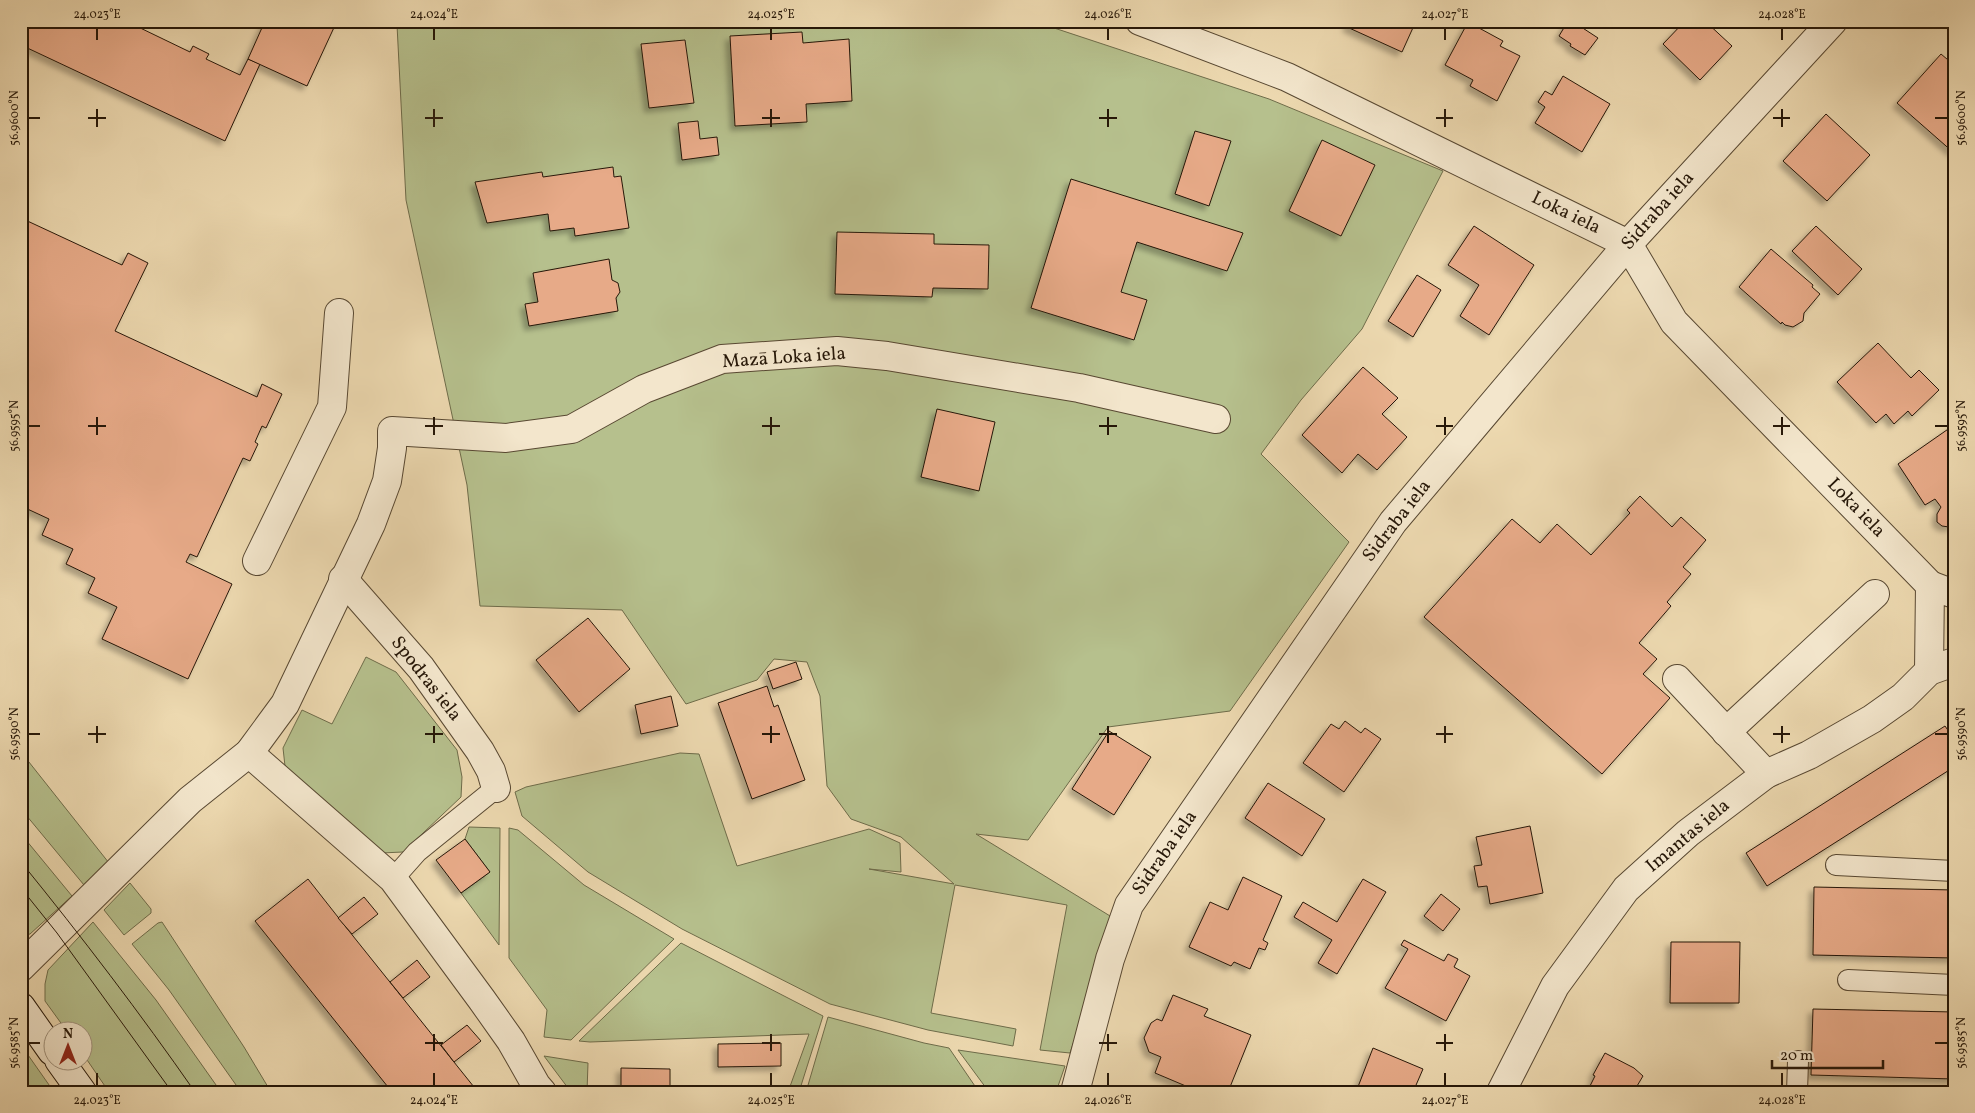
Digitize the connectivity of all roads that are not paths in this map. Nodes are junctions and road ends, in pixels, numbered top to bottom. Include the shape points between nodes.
1 (1140, 21) edge
2 (1833, 21) edge
3 (1628, 244) junction
4 (339, 313) dead end
5 (1216, 419) dead end
6 (257, 560) dead end
7 (344, 579) junction
8 (1942, 589) edge
9 (1875, 594) dead end
10 (1941, 666) edge
11 (1677, 679) dead end
12 (1726, 732) junction
13 (249, 753) junction
14 (1766, 774) junction
15 (496, 788) joint
16 (1836, 865) dead end
17 (1954, 871) edge
18 (393, 879) junction
19 (21, 968) edge
20 (1848, 980) dead end
21 (1954, 985) edge
22 (21, 1007) edge
23 (42, 1037) edge
24 (1798, 1061) dead end
25 (67, 1070) edge
26 (82, 1092) edge
27 (542, 1092) edge
28 (1075, 1092) edge
29 (1501, 1092) edge
30 (1797, 1092) edge

1 - 3 street, Loka iela via 1287,77
2 - 3 street, Sidraba iela
3 - 8 street, Loka iela via 1674,322
3 - 28 street, Sidraba iela via 1393,522 1129,905 1110,960
4 - 6 street via 332,407
5 - 7 street, Mazā Loka iela via 1065,385 887,356 837,351 722,360 644,389 572,428 506,438 392,431 387,481 371,524
7 - 13 street via 285,704
7 - 15 street, Spodras iela via 421,668 480,751
8 - 10 street, Loka iela
9 - 12 street
10 - 14 street, Imantas iela via 1872,719 1809,755
11 - 12 street
12 - 14 street
13 - 18 street
13 - 19 street via 190,800
14 - 29 street, Imantas iela via 1688,833 1626,889 1555,986
15 - 18 lane via 416,852
16 - 17 lane
18 - 27 street via 482,1000
20 - 21 lane
22 - 23 street
24 - 30 lane
25 - 26 street

